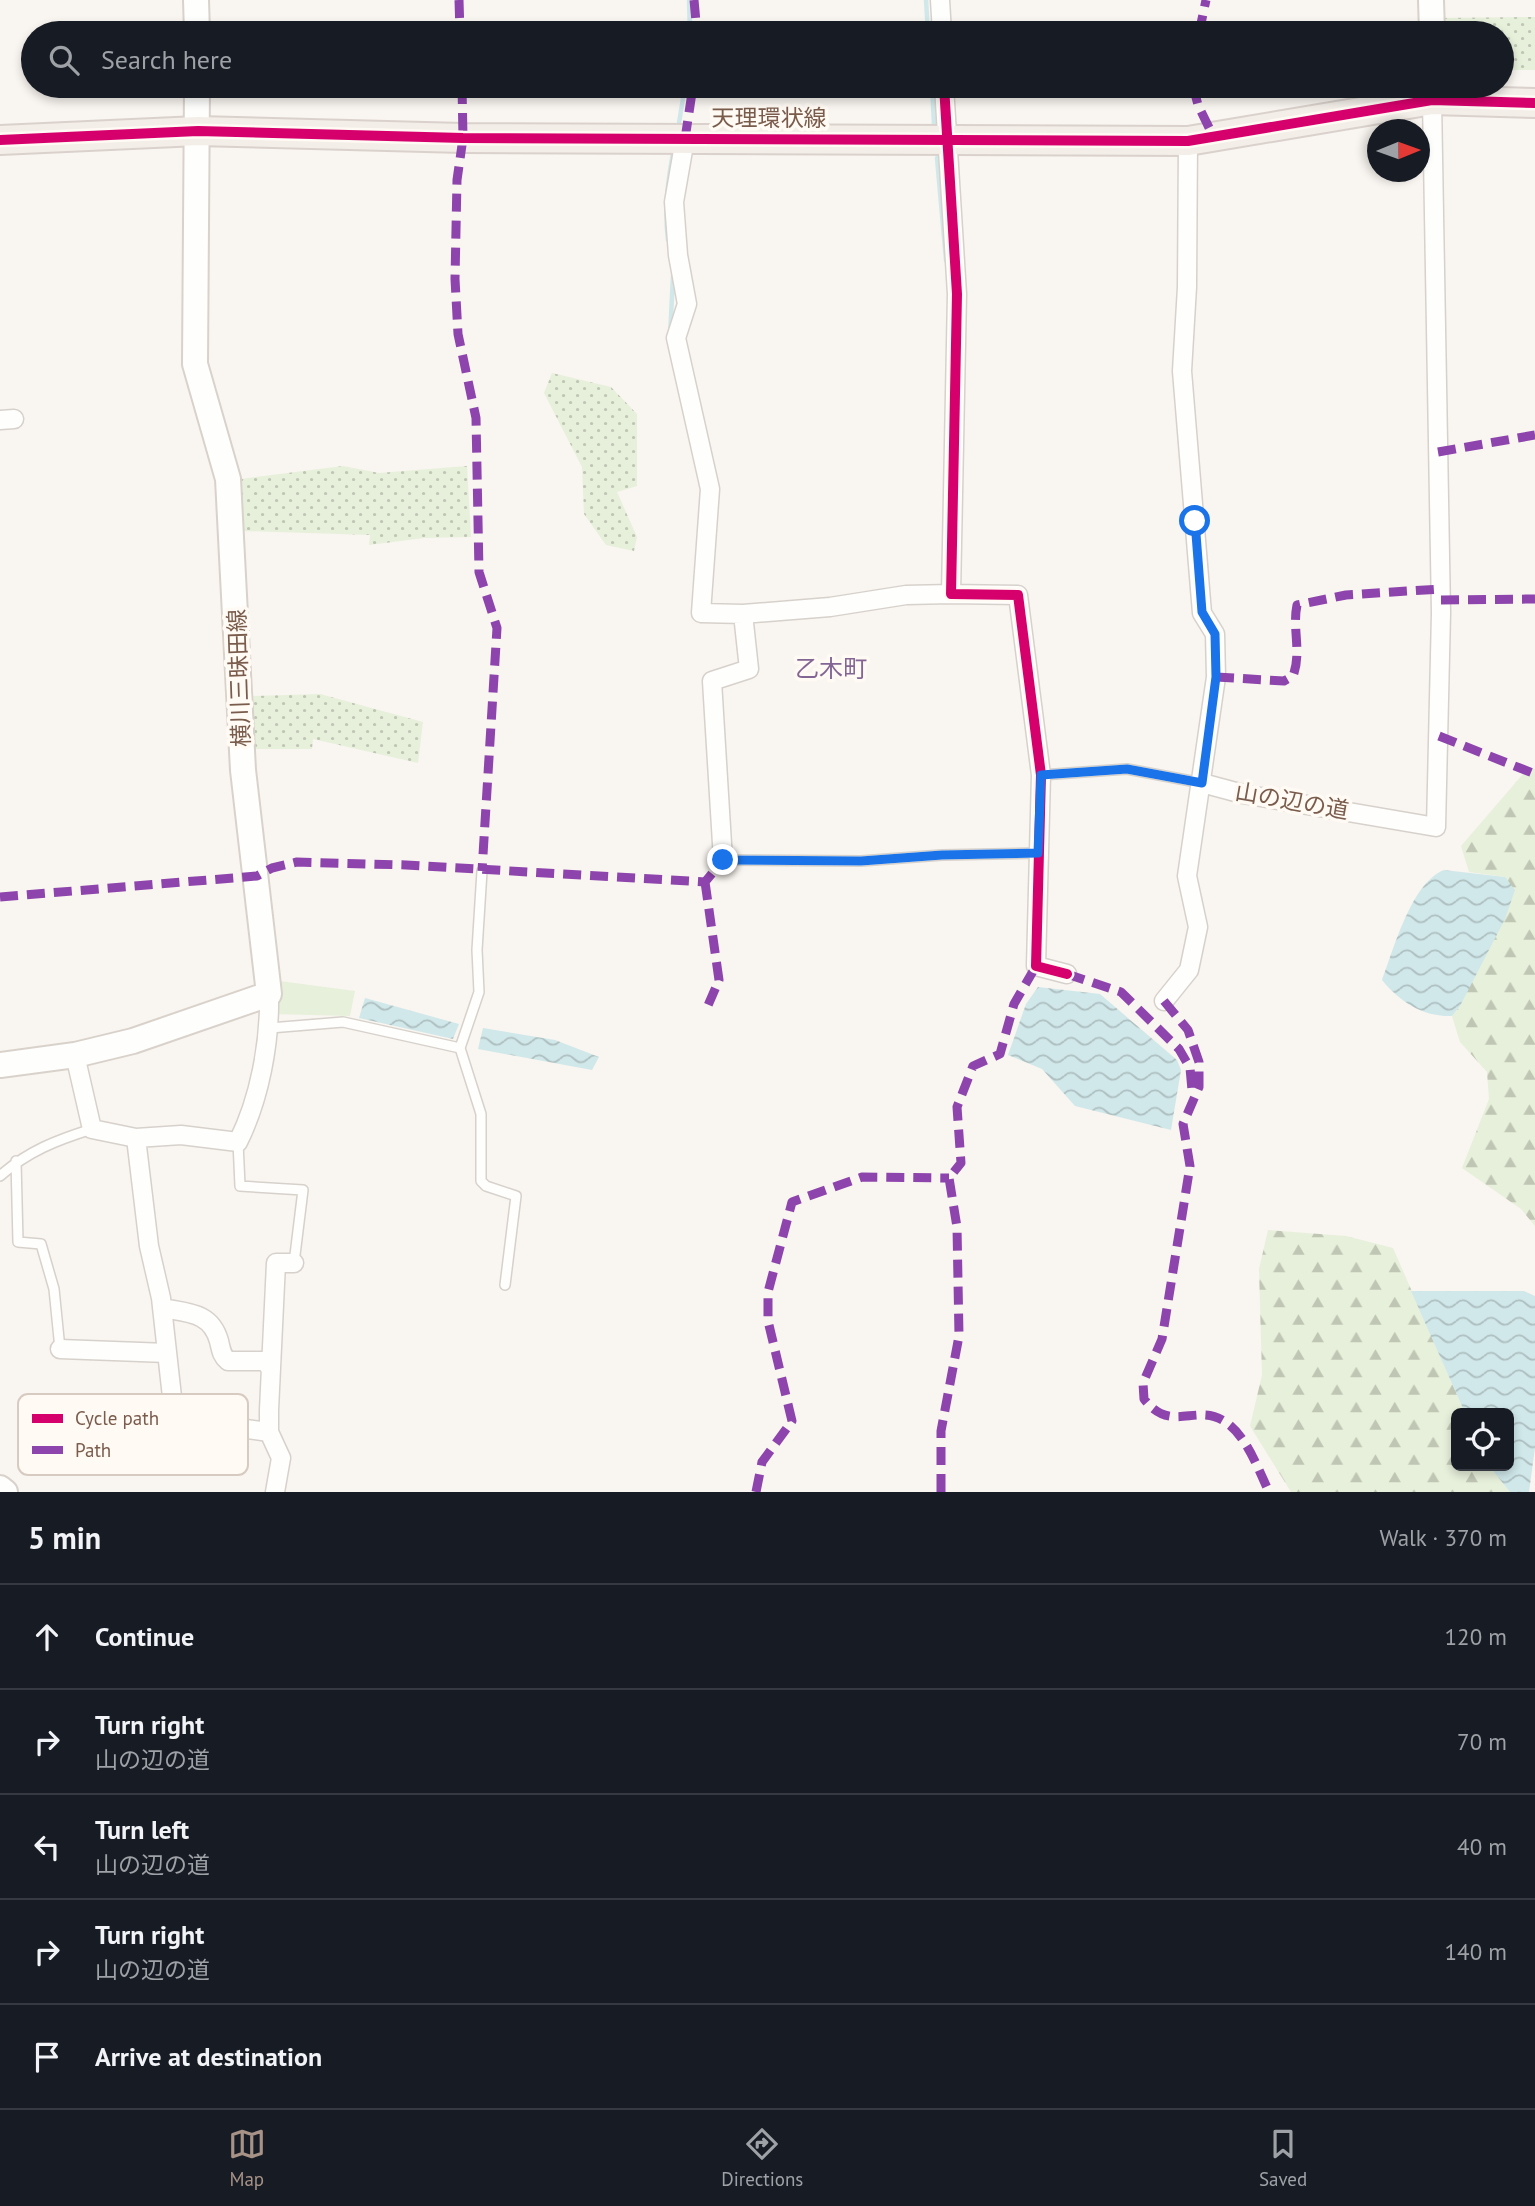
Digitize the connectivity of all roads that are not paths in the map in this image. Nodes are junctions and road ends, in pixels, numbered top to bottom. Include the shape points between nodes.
1 (196, 0) edge
2 (940, 0) edge
3 (1431, 0) edge
4 (197, 21) edge
5 (941, 21) edge
6 (1432, 21) edge
7 (197, 98) edge
8 (945, 98) edge
9 (1407, 98) edge
10 (1432, 98) edge
11 (1484, 98) edge
12 (1535, 103) edge
13 (198, 131) junction
14 (685, 139) junction
15 (0, 140) edge
16 (947, 140) junction
17 (1188, 141) junction
18 (951, 594) junction
19 (743, 614) junction
20 (1041, 775) junction
21 (1202, 783) junction
22 (1038, 853) junction
23 (723, 860) joint
24 (482, 871) dead end
25 (1067, 974) dead end
26 (269, 994) junction
27 (1164, 1000) dead end
28 (270, 1028) junction
29 (460, 1048) junction
30 (75, 1055) junction
31 (0, 1065) edge
32 (92, 1129) junction
33 (136, 1138) junction
34 (238, 1142) junction
35 (16, 1161) junction
36 (0, 1176) edge
37 (295, 1263) joint
38 (505, 1285) dead end
39 (162, 1308) junction
40 (60, 1349) joint
41 (167, 1353) junction
42 (271, 1369) junction
43 (172, 1394) edge
44 (248, 1429) edge
45 (269, 1432) junction
46 (0, 1488) edge
47 (5, 1492) edge
48 (275, 1492) edge

1 - 4 main road
2 - 5 street
3 - 6 main road
7 - 13 main road, 横川三昧田線
8 - 16 street
9 - 17 main road, 天理環状線
10 - 21 street, 山の辺の道 via 1441,613 1436,827
11 - 12 main road, 天理環状線
13 - 14 main road, 天理環状線
13 - 15 main road, 天理環状線
13 - 26 main road, 横川三昧田線 via 195,365 228,479 243,770
14 - 16 main road, 天理環状線
14 - 19 street via 674,202 687,304 676,338 710,489 701,612
16 - 17 main road, 天理環状線
16 - 18 street via 957,295
17 - 21 street via 1188,287 1182,371 1202,612 1215,634 1216,677
18 - 19 street
18 - 20 street via 1018,595
19 - 23 street via 749,669 712,681 711,691
20 - 21 lane, 山の辺の道 via 1127,769
20 - 22 street
21 - 27 street via 1187,876 1198,927 1189,970
22 - 23 lane via 861,861
22 - 25 street via 1036,966
24 - 29 lane via 479,992
26 - 28 street
26 - 30 main road via 133,1041
28 - 29 lane via 343,1022
28 - 34 street via 248,1122
29 - 38 lane via 481,1114 481,1181 516,1196
30 - 31 main road
30 - 32 street
32 - 33 street
32 - 35 lane via 54,1141
33 - 34 street via 181,1135
33 - 39 street
34 - 37 lane via 240,1185 303,1190
35 - 36 lane
35 - 40 lane via 18,1242 41,1244 54,1289
37 - 42 street via 276,1263
39 - 41 street
39 - 42 street via 203,1316 215,1328 228,1361 265,1361
40 - 41 street
41 - 43 street
42 - 45 street
44 - 45 street
45 - 48 street via 281,1458
46 - 47 main road

